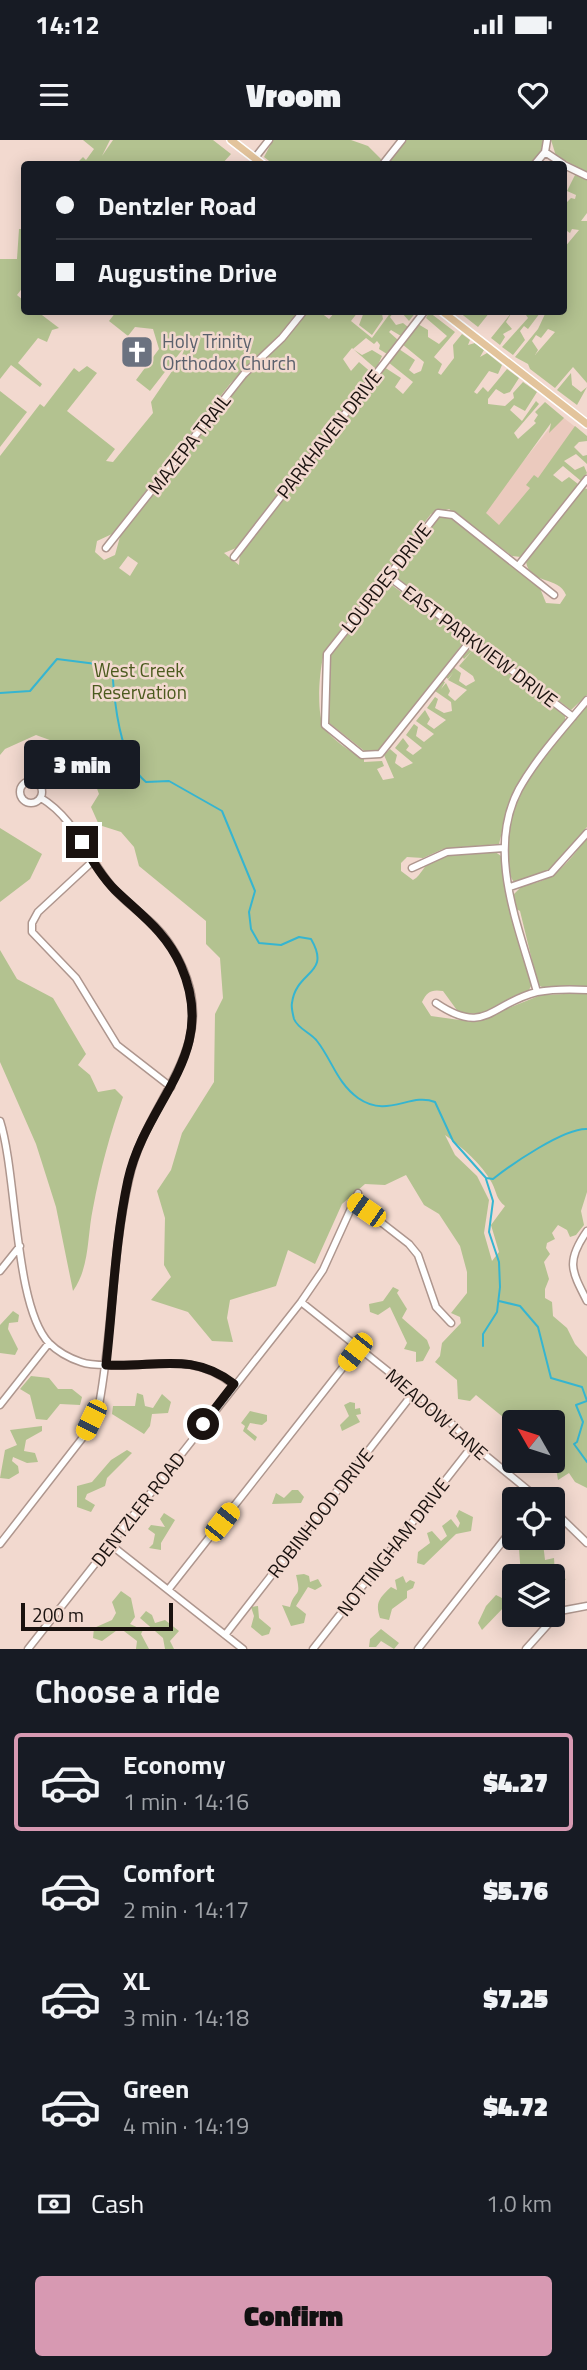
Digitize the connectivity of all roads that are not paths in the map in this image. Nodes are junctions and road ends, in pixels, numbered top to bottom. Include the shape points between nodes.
1 (231, 140) edge
2 (269, 140) edge
3 (402, 140) edge
4 (547, 140) edge
5 (545, 152) junction
6 (254, 159) junction
7 (257, 161) edge
8 (385, 161) edge
9 (538, 161) edge
10 (557, 161) edge
11 (567, 167) edge
12 (587, 176) edge
13 (301, 315) edge
14 (422, 315) edge
15 (447, 315) edge
16 (587, 424) edge
17 (587, 479) edge
18 (106, 548) dead end
19 (234, 557) dead end
20 (518, 566) junction
21 (388, 576) junction
22 (554, 595) dead end
23 (471, 640) junction
24 (587, 700) edge
25 (573, 717) junction
26 (41, 798) dead end
27 (587, 833) edge
28 (504, 848) junction
29 (93, 861) junction
30 (412, 868) dead end
31 (510, 887) junction
32 (587, 990) edge
33 (537, 992) junction
34 (436, 1003) dead end
35 (171, 1087) junction
36 (0, 1121) edge
37 (2, 1149) edge
38 (358, 1193) dead end
39 (355, 1202) junction
40 (587, 1231) edge
41 (20, 1246) junction
42 (0, 1271) edge
43 (587, 1301) edge
44 (301, 1302) junction
45 (451, 1322) dead end
46 (49, 1343) junction
47 (359, 1347) junction
48 (106, 1365) junction
49 (234, 1384) junction
50 (414, 1392) junction
51 (0, 1405) edge
52 (473, 1445) junction
53 (524, 1487) edge
54 (565, 1522) edge
55 (502, 1542) edge
56 (587, 1543) edge
57 (0, 1544) edge
58 (111, 1545) junction
59 (168, 1590) junction
60 (587, 1606) edge
61 (225, 1635) junction
62 (27, 1649) edge
63 (243, 1649) edge
64 (313, 1649) edge
65 (418, 1649) edge
66 (526, 1649) edge

1 - 6 main road
2 - 6 street
3 - 8 street
4 - 5 street
5 - 9 street
5 - 10 street
6 - 7 main road
11 - 12 street
13 - 18 street, MAZEPA TRAIL via 244,374
14 - 19 street, PARKHAVEN DRIVE
15 - 16 main road
17 - 20 street
20 - 21 street, LOURDES DRIVE via 453,514 442,511
20 - 22 street, LOURDES DRIVE
21 - 23 street, EAST PARKVIEW DRIVE
21 - 23 street, LOURDES DRIVE via 329,651 325,663 325,725 358,752 375,756 387,748
23 - 25 street, EAST PARKVIEW DRIVE
24 - 25 street
25 - 28 street via 517,792
26 - 29 street via 61,812
27 - 31 street via 548,876
28 - 30 street via 447,852
28 - 31 street
29 - 35 street via 114,889 154,923 170,944 190,988 189,1045
29 - 35 street via 38,912 32,932 76,978 117,1045
31 - 33 street
32 - 33 street
33 - 34 street via 479,1019 457,1016
35 - 48 street via 148,1122 128,1179
36 - 37 street
37 - 41 street
38 - 39 street, DENTZLER ROAD
39 - 44 street, DENTZLER ROAD via 323,1270
39 - 45 street via 418,1255 436,1307
40 - 43 street via 573,1250
41 - 42 street
41 - 46 street via 33,1314
44 - 47 street, MEADOW LANE
44 - 49 street, DENTZLER ROAD
46 - 48 street via 67,1357
46 - 51 street
47 - 50 street, MEADOW LANE
47 - 59 street
48 - 49 street via 194,1363
48 - 57 street via 99,1405 84,1436
49 - 58 street, DENTZLER ROAD
50 - 52 street, MEADOW LANE
50 - 61 street, ROBINHOOD DRIVE
52 - 53 street, MEADOW LANE
52 - 64 street, NOTTINGHAM DRIVE
54 - 56 street
55 - 65 street
58 - 59 street
58 - 62 street, DENTZLER ROAD
59 - 61 street
60 - 66 street via 560,1611
61 - 63 street

